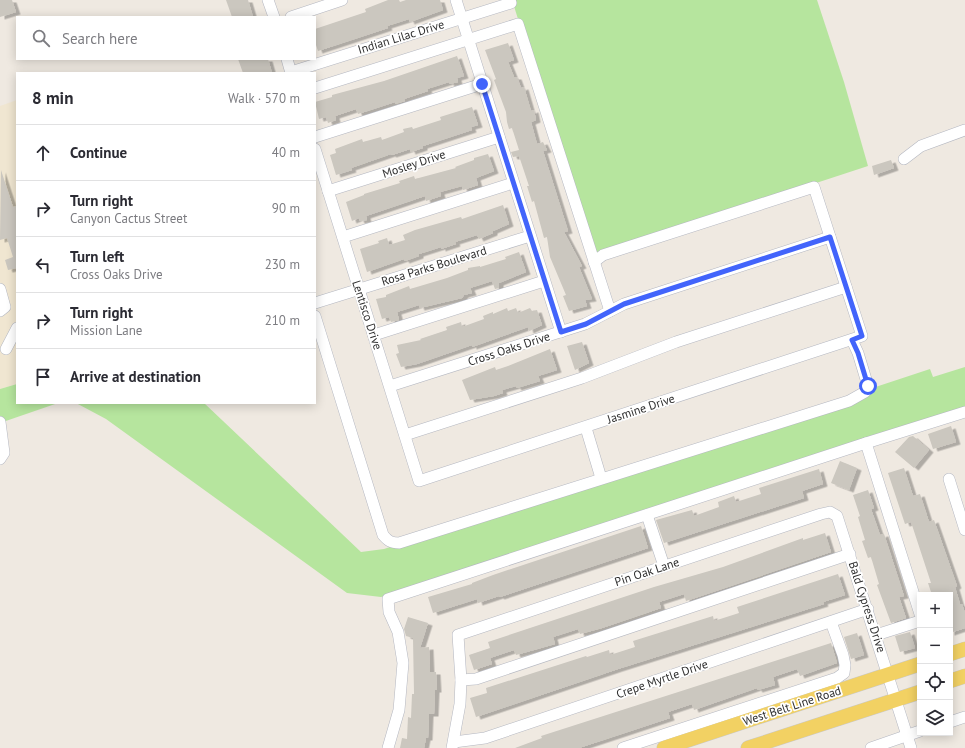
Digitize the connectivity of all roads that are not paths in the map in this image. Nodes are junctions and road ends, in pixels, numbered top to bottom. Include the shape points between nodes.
1 (268, 0) edge
2 (342, 0) edge
3 (456, 0) edge
4 (511, 2) edge
5 (274, 16) edge
6 (294, 16) edge
7 (462, 18) junction
8 (469, 40) junction
9 (287, 60) edge
10 (291, 72) edge
11 (482, 84) junction
12 (316, 88) edge
13 (965, 130) edge
14 (316, 137) edge
15 (499, 137) junction
16 (316, 152) edge
17 (904, 159) dead end
18 (513, 182) junction
19 (328, 191) junction
20 (530, 236) junction
21 (343, 237) junction
22 (830, 237) junction
23 (594, 262) junction
24 (544, 281) junction
25 (846, 287) junction
26 (0, 289) edge
27 (359, 289) junction
28 (316, 303) edge
29 (0, 311) edge
30 (610, 311) junction
31 (316, 319) edge
32 (16, 330) edge
33 (561, 332) junction
34 (374, 335) junction
35 (857, 338) junction
36 (16, 345) edge
37 (3, 350) edge
38 (390, 386) junction
39 (965, 412) edge
40 (0, 422) edge
41 (586, 428) junction
42 (405, 435) junction
43 (866, 443) junction
44 (0, 459) edge
45 (601, 478) junction
46 (949, 479) dead end
47 (419, 481) joint
48 (647, 515) junction
49 (837, 516) joint
50 (965, 530) edge
51 (850, 554) junction
52 (664, 566) junction
53 (917, 604) edge
54 (868, 610) junction
55 (831, 622) junction
56 (917, 622) edge
57 (876, 635) junction
58 (965, 649) edge
59 (953, 653) edge
60 (917, 665) edge
61 (888, 674) junction
62 (965, 676) edge
63 (461, 680) junction
64 (953, 680) edge
65 (917, 693) edge
66 (896, 700) junction
67 (965, 717) edge
68 (953, 721) edge
69 (917, 732) edge
70 (907, 735) junction
71 (453, 745) edge
72 (471, 745) edge
73 (388, 748) edge
74 (623, 748) edge
75 (664, 748) edge
76 (748, 748) edge
77 (871, 748) edge
78 (911, 748) edge

1 - 5 street
2 - 6 street
3 - 7 street
4 - 7 street, Indian Lilac Drive
7 - 8 street
7 - 10 street, Indian Lilac Drive
8 - 11 street
8 - 12 street, Indian Lilac Drive
8 - 23 street, Indian Lilac Drive via 518,24
9 - 10 street
11 - 14 street
11 - 15 street
13 - 17 street via 921,146
15 - 18 street
15 - 19 street, Mosley Drive
16 - 19 street, Lentisco Drive
18 - 20 street
18 - 21 street
19 - 21 street, Lentisco Drive
20 - 24 street
20 - 27 street, Rosa Parks Boulevard
21 - 27 street, Lentisco Drive
22 - 23 street via 814,187 603,255
22 - 25 street
22 - 30 street, Cross Oaks Drive via 624,304
23 - 30 street
24 - 33 street
24 - 34 street
25 - 35 street
25 - 42 street via 676,342 582,378
26 - 29 street via 5,307
27 - 28 street, Rosa Parks Boulevard
27 - 34 street, Lentisco Drive
30 - 33 street, Cross Oaks Drive via 586,324
31 - 45 street via 381,528 388,541 398,543
32 - 37 street
33 - 38 street, Cross Oaks Drive
34 - 38 street, Lentisco Drive
35 - 41 street, Jasmine Drive
35 - 45 street via 858,353 868,386 859,396
36 - 37 street
38 - 42 street, Lentisco Drive
39 - 43 street
40 - 44 street via 4,453
41 - 45 street
41 - 47 street, Jasmine Drive
42 - 47 street, Lentisco Drive
43 - 48 street
43 - 53 street
46 - 50 street
48 - 52 street
48 - 73 street via 388,599 398,632 402,662 399,710
49 - 51 street, Bald Cypress Drive
49 - 52 street, Pin Oak Lane via 830,512 821,514
51 - 54 street, Bald Cypress Drive
51 - 63 street via 476,679
52 - 63 street, Pin Oak Lane via 458,635
54 - 55 street, Crepe Myrtle Drive
54 - 57 street, Bald Cypress Drive
55 - 72 street, Crepe Myrtle Drive via 485,738
55 - 74 street via 845,665 844,673 837,678
56 - 57 street
57 - 61 street, Bald Cypress Drive
58 - 59 main road
60 - 61 main road, West Belt Line Road
61 - 66 street, Bald Cypress Drive
61 - 75 main road, West Belt Line Road
62 - 64 main road
63 - 71 street
65 - 66 main road
66 - 70 street, Bald Cypress Drive
66 - 76 main road
67 - 68 street
69 - 70 street
70 - 77 street
70 - 78 street, Bald Cypress Drive
71 - 72 street, Crepe Myrtle Drive

